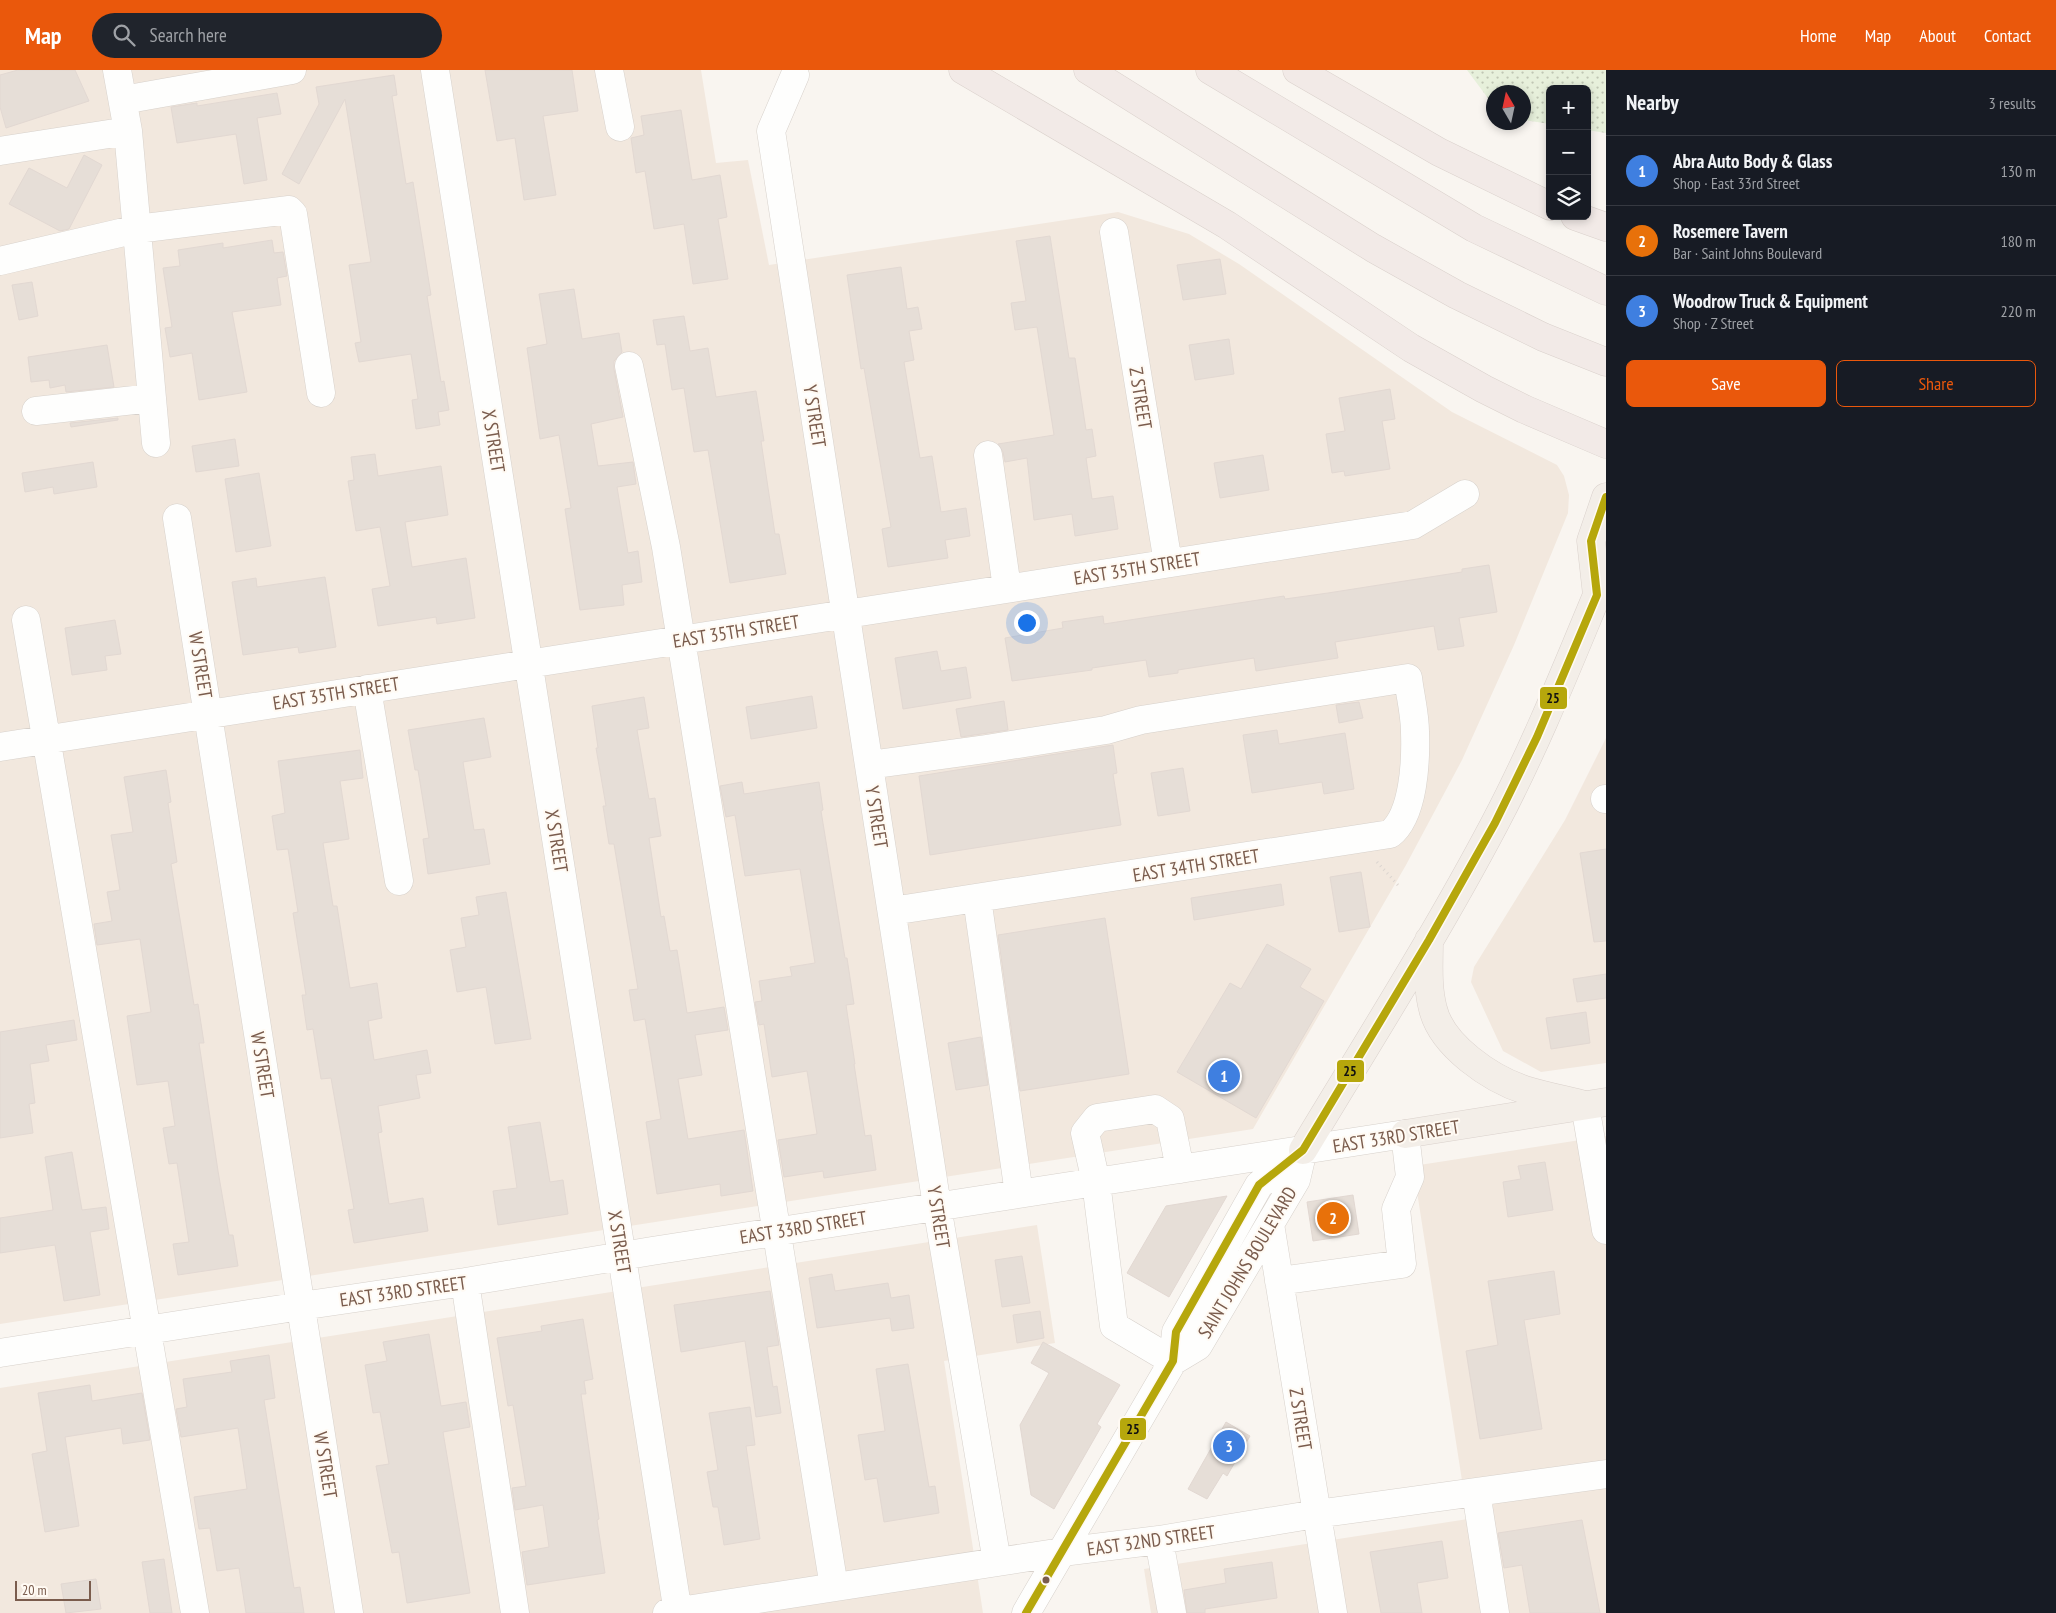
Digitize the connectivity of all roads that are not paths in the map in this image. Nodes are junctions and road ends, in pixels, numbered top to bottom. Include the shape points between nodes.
1 (117, 70) edge
2 (292, 70) edge
3 (435, 70) edge
4 (609, 70) edge
5 (963, 70) edge
6 (1088, 70) edge
7 (1210, 70) edge
8 (1297, 70) edge
9 (795, 75) dead end
10 (123, 100) junction
11 (620, 127) dead end
12 (128, 131) junction
13 (0, 151) edge
14 (1546, 204) edge
15 (1586, 220) edge
16 (1606, 227) edge
17 (137, 229) junction
18 (1114, 232) dead end
19 (0, 260) edge
20 (1606, 291) edge
21 (1606, 362) edge
22 (629, 366) dead end
23 (321, 393) dead end
24 (152, 398) junction
25 (36, 411) dead end
26 (156, 443) dead end
27 (1606, 444) edge
28 (988, 455) dead end
29 (1466, 494) dead end
30 (1606, 497) edge
31 (177, 518) dead end
32 (1168, 563) junction
33 (1007, 588) junction
34 (1601, 589) edge
35 (846, 614) junction
36 (26, 620) dead end
37 (681, 640) junction
38 (528, 663) junction
39 (367, 689) junction
40 (208, 714) junction
41 (46, 739) junction
42 (0, 747) edge
43 (869, 765) junction
44 (399, 880) dead end
45 (977, 898) junction
46 (892, 911) junction
47 (1429, 940) junction
48 (1596, 1104) edge
49 (1405, 1134) junction
50 (1303, 1150) junction
51 (1180, 1169) junction
52 (1096, 1182) junction
53 (1019, 1194) junction
54 (937, 1206) junction
55 (1270, 1224) junction
56 (1606, 1230) edge
57 (777, 1231) junction
58 (622, 1255) junction
59 (1279, 1281) junction
60 (464, 1282) junction
61 (301, 1306) junction
62 (145, 1330) junction
63 (0, 1353) edge
64 (1174, 1361) junction
65 (1606, 1474) edge
66 (1476, 1492) junction
67 (1316, 1514) junction
68 (1160, 1540) junction
69 (1062, 1552) junction
70 (997, 1562) junction
71 (834, 1587) junction
72 (674, 1612) edge
73 (195, 1613) edge
74 (349, 1613) edge
75 (515, 1613) edge
76 (1026, 1613) edge
77 (1172, 1613) edge
78 (1333, 1613) edge
79 (1495, 1613) edge

1 - 10 street
2 - 10 street
3 - 38 street, X STREET
4 - 11 street
5 - 27 highway via 1227,225 1411,348 1484,390
6 - 21 highway via 1373,248 1457,295 1543,337
7 - 20 highway via 1474,228
8 - 14 highway via 1439,152
9 - 35 street, Y STREET via 771,131
10 - 12 street
12 - 13 street
12 - 17 street
15 - 16 highway
17 - 19 street
17 - 23 street via 289,210 293,214
17 - 24 street
18 - 32 street, Z STREET
22 - 37 street via 666,547
24 - 25 street
24 - 26 street
28 - 33 street
29 - 32 street, EAST 35TH STREET via 1413,525
30 - 34 main road via 1591,541
31 - 40 street, W STREET
32 - 33 street, EAST 35TH STREET
33 - 35 street, EAST 35TH STREET
34 - 47 main road, SAINT JOHNS BOULEVARD via 1537,737 1495,823
35 - 37 street, EAST 35TH STREET
35 - 43 street, Y STREET
36 - 41 street
37 - 38 street, EAST 35TH STREET
37 - 57 street
38 - 39 street, EAST 35TH STREET
38 - 58 street, X STREET
39 - 40 street, EAST 35TH STREET
39 - 44 street
40 - 41 street, EAST 35TH STREET
40 - 61 street, W STREET
41 - 42 street, EAST 35TH STREET
41 - 62 street
43 - 45 street, EAST 34TH STREET via 1106,730 1141,720 1408,678 1415,731 1412,794 1395,830 1385,836
43 - 46 street, Y STREET
45 - 46 street, EAST 34TH STREET
45 - 53 street
46 - 54 street, Y STREET
47 - 48 main road via 1433,1009 1449,1040 1474,1062 1524,1090
47 - 50 main road, SAINT JOHNS BOULEVARD
48 - 49 main road, EAST 33RD STREET
48 - 56 street
49 - 50 street, EAST 33RD STREET
49 - 59 street via 1410,1177 1396,1209 1402,1264
50 - 51 street, EAST 33RD STREET
50 - 55 street, SAINT JOHNS BOULEVARD via 1296,1180
50 - 64 street, SAINT JOHNS BOULEVARD via 1259,1185 1176,1332
51 - 52 street, EAST 33RD STREET
51 - 52 street via 1170,1119 1155,1109 1097,1118 1086,1133
52 - 53 street, EAST 33RD STREET
52 - 64 street via 1114,1326
53 - 54 street, EAST 33RD STREET
54 - 57 street, EAST 33RD STREET
54 - 70 street, Y STREET
55 - 59 street, Z STREET
55 - 64 street, SAINT JOHNS BOULEVARD via 1198,1346
57 - 58 street, EAST 33RD STREET
57 - 71 street
58 - 60 street, EAST 33RD STREET
58 - 72 street, X STREET
59 - 67 street, Z STREET
60 - 61 street, EAST 33RD STREET
60 - 75 street
61 - 62 street, EAST 33RD STREET
61 - 74 street, W STREET
62 - 63 street, EAST 33RD STREET
62 - 73 street
64 - 69 street, SAINT JOHNS BOULEVARD
65 - 66 street, EAST 32ND STREET
66 - 67 street, EAST 32ND STREET
66 - 79 street
67 - 68 street, EAST 32ND STREET
67 - 78 street, Z STREET
68 - 69 street, EAST 32ND STREET
68 - 77 street
69 - 70 street, EAST 32ND STREET
69 - 76 street, SAINT JOHNS BOULEVARD
70 - 71 street, EAST 32ND STREET
71 - 72 street, EAST 32ND STREET

